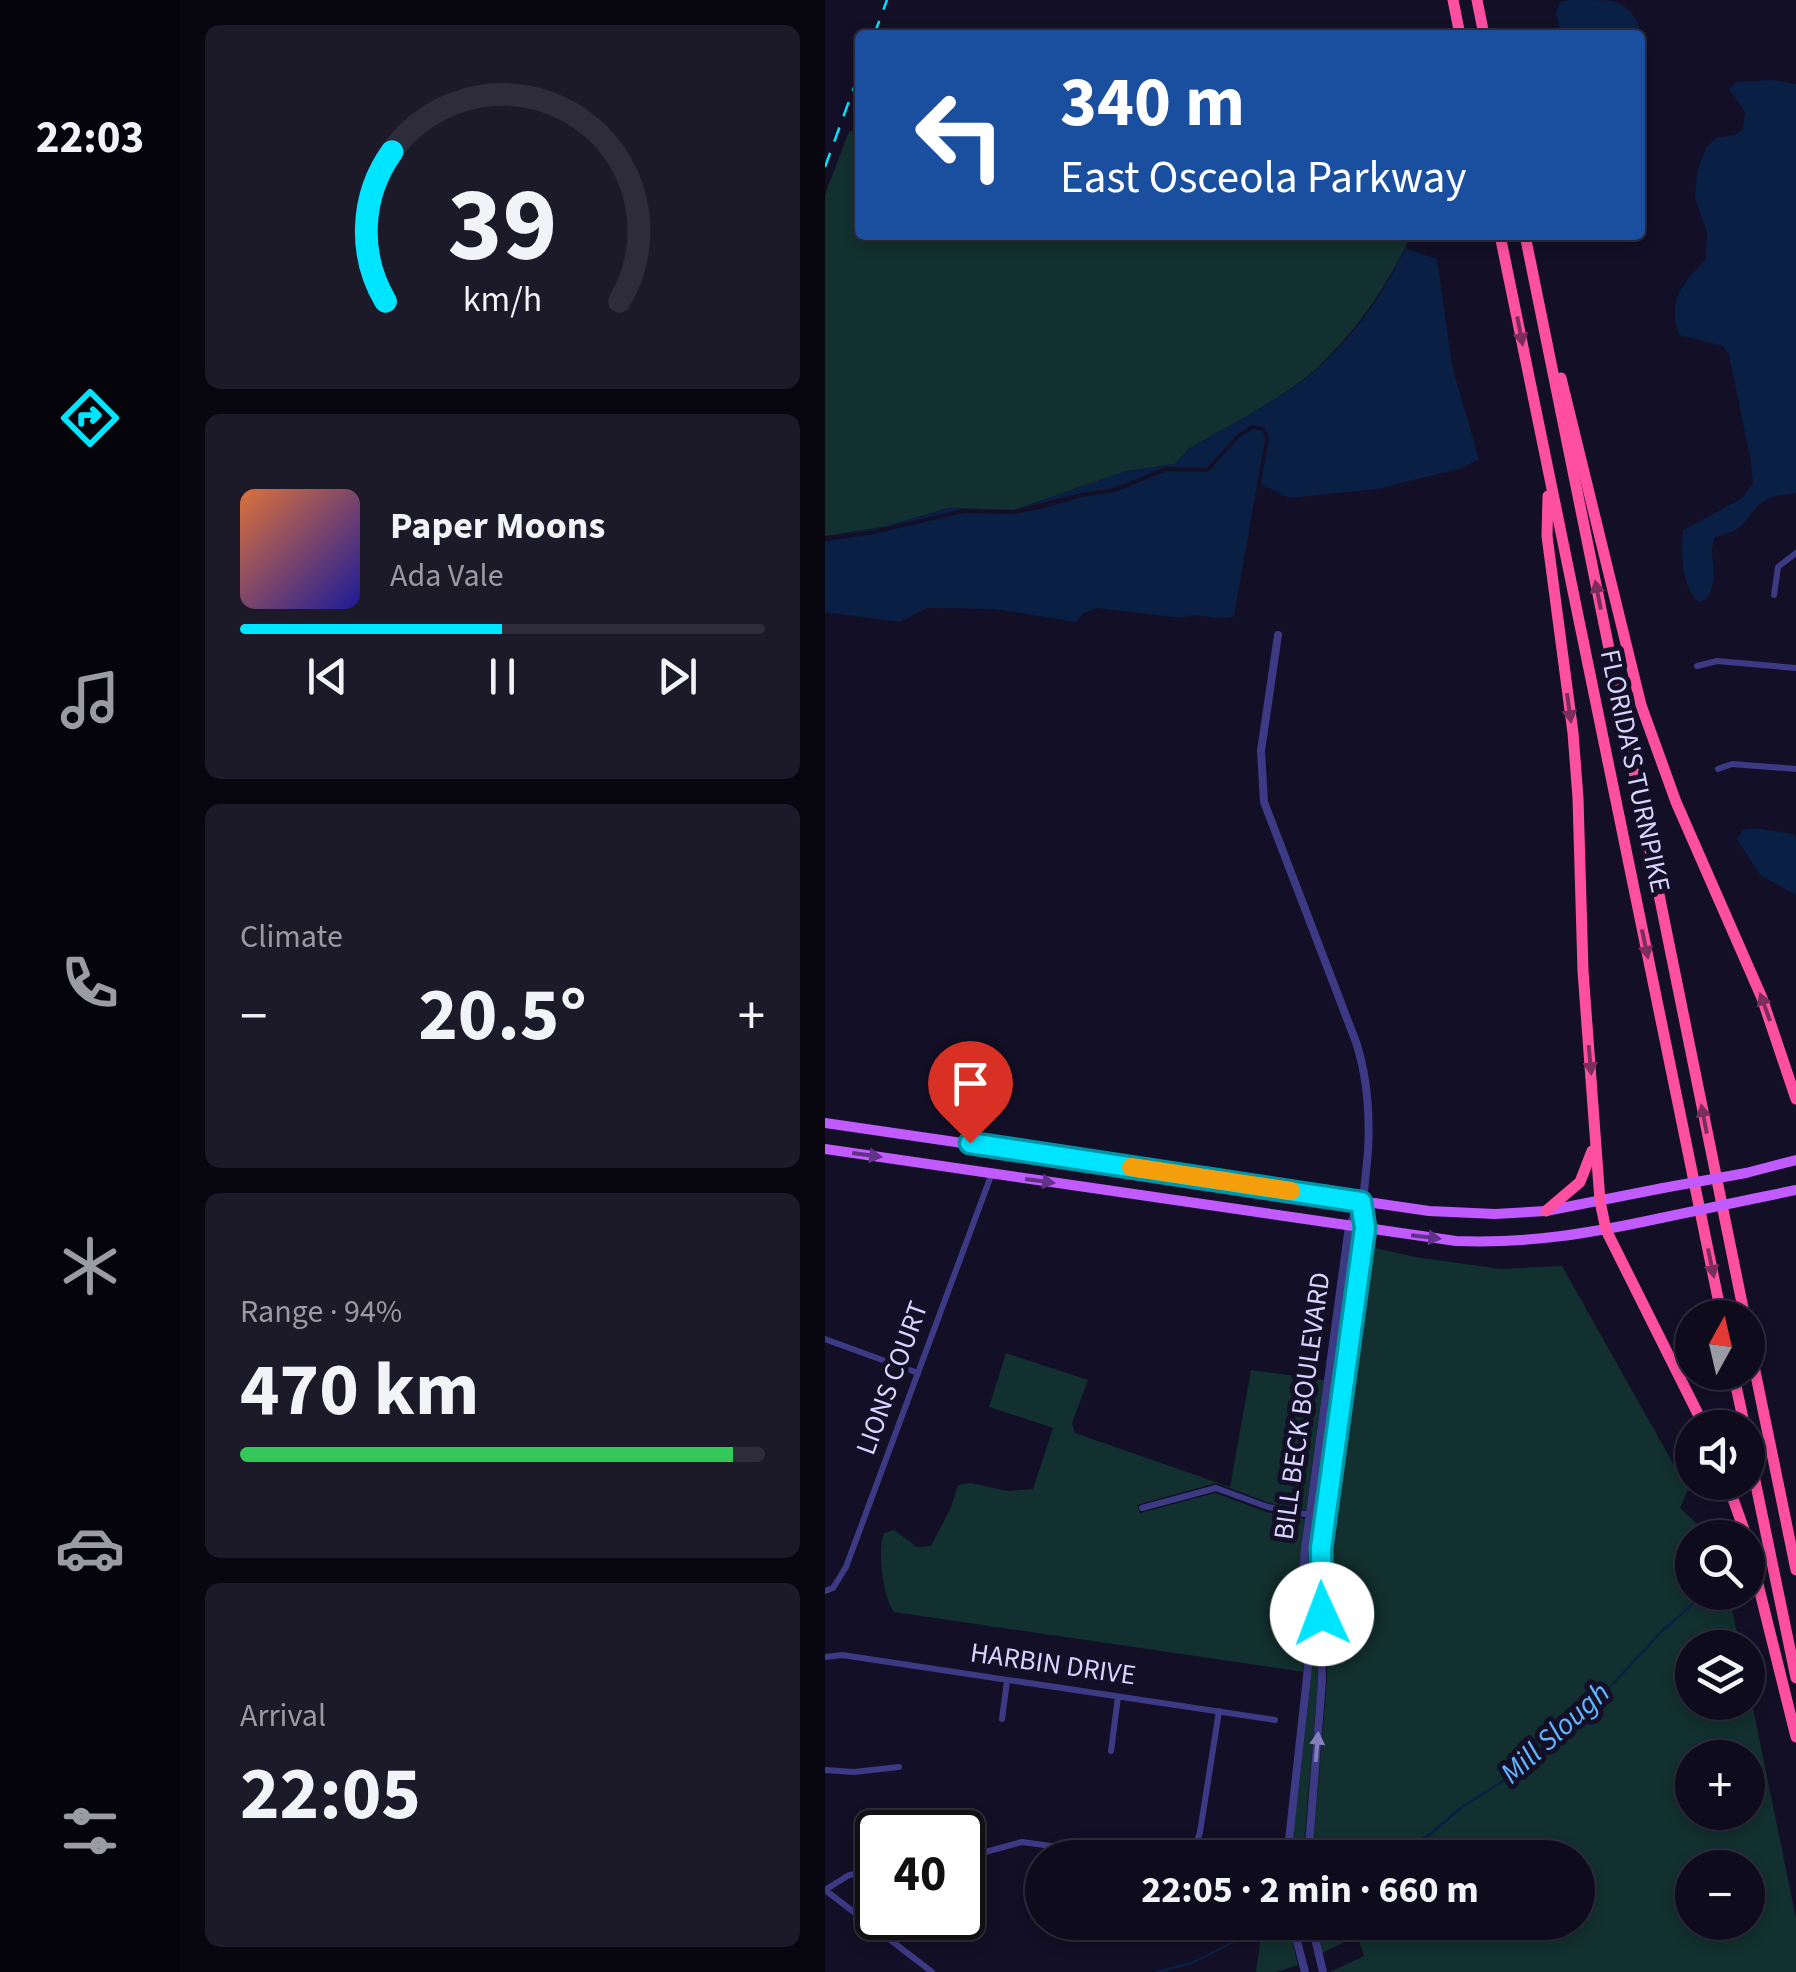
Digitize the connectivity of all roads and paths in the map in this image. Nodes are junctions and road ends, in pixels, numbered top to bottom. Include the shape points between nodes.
1 (1453, 0) edge
2 (1477, 0) edge
3 (1459, 30) edge
4 (1483, 30) edge
5 (1501, 240) edge
6 (1526, 240) edge
7 (1526, 240) edge
8 (1548, 472) junction
9 (1796, 553) edge
10 (1774, 595) dead end
11 (1278, 635) dead end
12 (1697, 666) dead end
13 (1796, 668) edge
14 (1717, 769) dead end
15 (1796, 769) edge
16 (1796, 1099) edge
17 (825, 1124) edge
18 (1596, 1137) junction
19 (825, 1149) edge
20 (1796, 1160) edge
21 (991, 1174) junction
22 (1796, 1190) edge
23 (1600, 1201) junction
24 (1361, 1202) junction
25 (1547, 1211) junction
26 (1349, 1226) junction
27 (1365, 1228) junction
28 (1607, 1230) junction
29 (1718, 1300) edge
30 (1741, 1300) edge
31 (825, 1339) edge
32 (918, 1373) junction
33 (1759, 1390) edge
34 (1696, 1410) edge
35 (1759, 1500) edge
36 (1142, 1508) dead end
37 (1310, 1515) junction
38 (1325, 1517) junction
39 (1796, 1570) edge
40 (825, 1591) edge
41 (1765, 1610) edge
42 (825, 1657) edge
43 (1796, 1678) edge
44 (1007, 1681) junction
45 (1118, 1697) junction
46 (1219, 1711) junction
47 (1002, 1719) dead end
48 (1275, 1720) dead end
49 (1796, 1737) edge
50 (1111, 1751) dead end
51 (899, 1767) dead end
52 (825, 1770) edge
53 (1198, 1840) edge
54 (1287, 1840) edge
55 (1308, 1840) edge
56 (1025, 1842) edge
57 (985, 1852) edge
58 (855, 1874) edge
59 (825, 1890) edge
60 (1296, 1940) edge
61 (1315, 1940) edge
62 (932, 1972) edge
63 (1305, 1972) edge
64 (1323, 1972) edge

1 - 3 highway
2 - 4 highway
5 -> 8 highway, FLORIDA'S TURNPIKE
16 -> 6 highway via 1763,998 1676,802 1641,704
30 -> 7 highway, FLORIDA'S TURNPIKE
8 -> 18 highway via 1547,536 1578,798
8 -> 29 highway, FLORIDA'S TURNPIKE
9 - 10 street via 1778,567
11 - 24 street, BILL BECK BOULEVARD via 1261,751 1263,789 1359,1048 1368,1133
12 - 13 street via 1717,661
14 - 15 street
17 - 24 main road
18 - 23 highway
18 - 25 highway via 1580,1182
19 -> 21 main road
20 - 23 main road, bridge
21 -> 26 main road
21 - 32 street, LIONS COURT
22 - 28 main road, bridge
23 - 25 main road
23 - 28 highway
24 - 25 main road via 1429,1211
24 - 26 street, BILL BECK BOULEVARD
24 - 27 street, BILL BECK BOULEVARD
26 - 27 main road
26 - 37 street, BILL BECK BOULEVARD
27 -> 28 main road via 1488,1242
27 - 38 street, BILL BECK BOULEVARD
28 - 34 highway
31 - 32 street
32 - 40 street, LIONS COURT via 846,1567
33 - 39 highway
35 - 43 highway
36 - 37 street via 1216,1488
37 - 38 street
37 - 54 street, BILL BECK BOULEVARD via 1303,1576 1308,1668
55 -> 38 street, BILL BECK BOULEVARD via 1323,1682
41 - 49 highway
42 - 44 street, HARBIN DRIVE
44 - 45 street, HARBIN DRIVE
44 - 47 street
45 - 46 street, HARBIN DRIVE
45 - 50 street
46 - 48 street, HARBIN DRIVE
46 - 53 street
51 - 52 street
56 - 57 street
58 - 59 street
59 - 62 street
60 - 63 street
61 - 64 street

